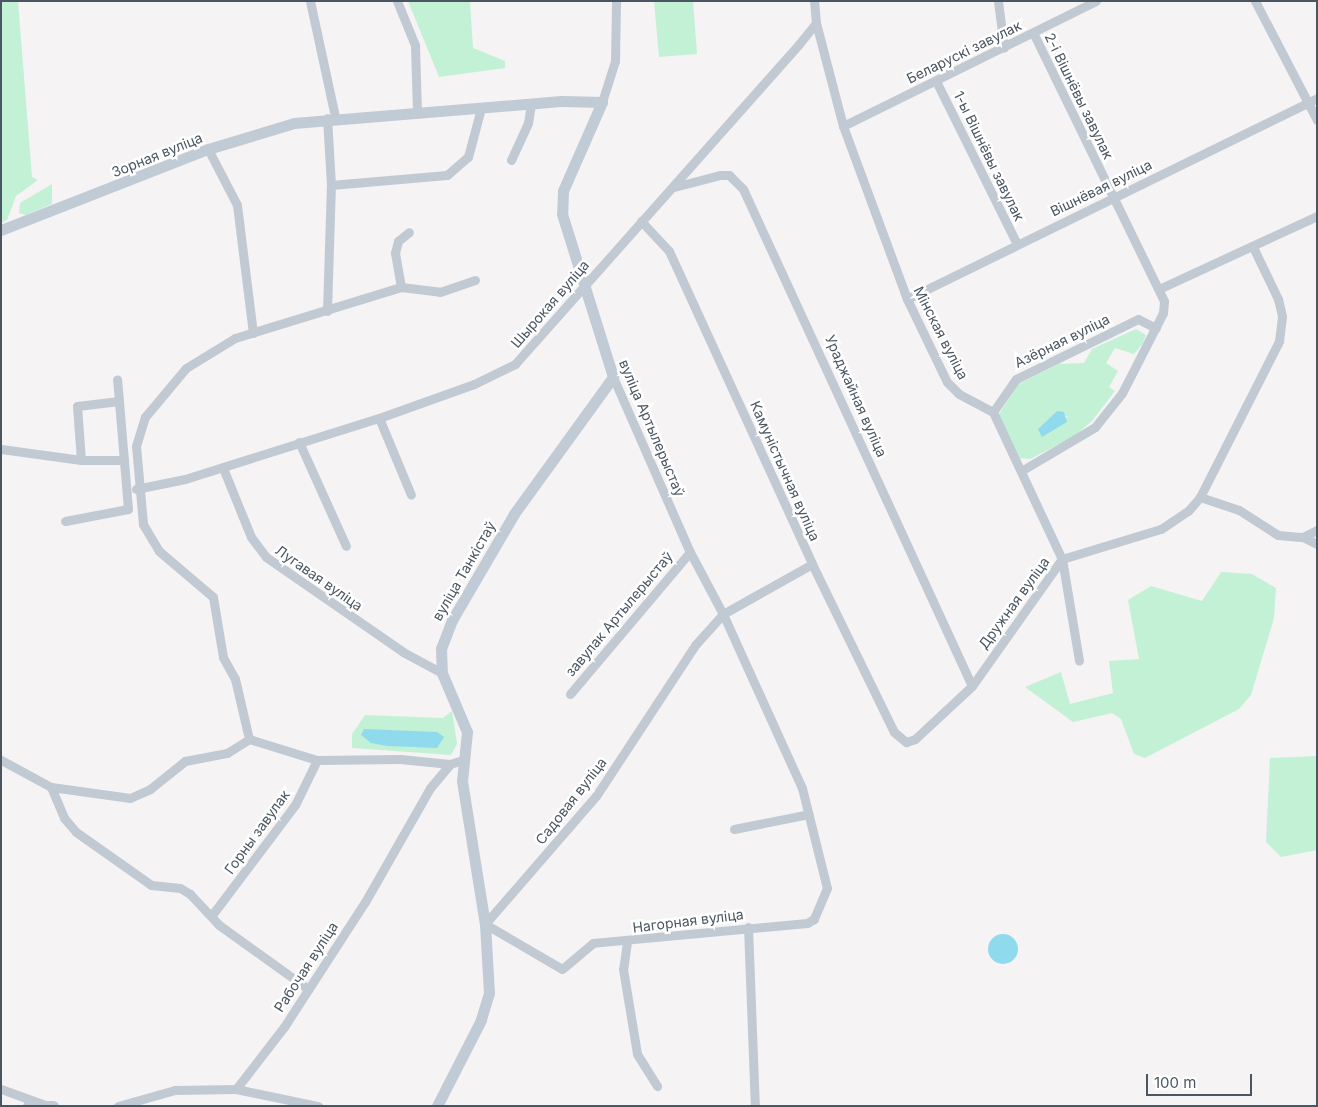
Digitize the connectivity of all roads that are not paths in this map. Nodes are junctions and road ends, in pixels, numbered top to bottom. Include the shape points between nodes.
1 (310, 1) edge
2 (397, 1) edge
3 (616, 1) edge
4 (814, 1) edge
5 (998, 1) edge
6 (1096, 1) edge
7 (1255, 1) edge
8 (816, 23) junction
9 (1033, 33) junction
10 (1004, 48) junction
11 (936, 81) junction
12 (1317, 98) edge
13 (602, 102) junction
14 (1308, 103) junction
15 (530, 104) junction
16 (481, 108) junction
17 (417, 113) junction
18 (331, 118) junction
19 (1317, 120) edge
20 (844, 126) junction
21 (208, 149) junction
22 (511, 160) dead end
23 (331, 184) junction
24 (674, 187) junction
25 (1115, 197) junction
26 (1317, 216) edge
27 (641, 222) junction
28 (1, 230) edge
29 (409, 232) dead end
30 (1017, 244) junction
31 (1253, 247) junction
32 (475, 280) dead end
33 (584, 285) junction
34 (401, 286) junction
35 (1161, 288) junction
36 (907, 299) junction
37 (327, 310) junction
38 (1156, 328) junction
39 (253, 333) junction
40 (613, 377) junction
41 (117, 379) dead end
42 (119, 401) junction
43 (992, 412) junction
44 (379, 418) junction
45 (299, 442) junction
46 (1, 449) edge
47 (81, 460) junction
48 (124, 460) junction
49 (223, 468) junction
50 (1021, 472) junction
51 (136, 489) junction
52 (411, 495) dead end
53 (1200, 497) junction
54 (65, 521) dead end
55 (1317, 530) edge
56 (1303, 537) junction
57 (1317, 544) edge
58 (346, 546) dead end
59 (690, 552) junction
60 (1062, 559) junction
61 (812, 564) junction
62 (723, 614) junction
63 (1079, 661) dead end
64 (442, 673) junction
65 (972, 686) junction
66 (570, 694) dead end
67 (898, 737) joint
68 (249, 739) junction
69 (1, 760) edge
70 (317, 760) junction
71 (462, 760) junction
72 (450, 764) junction
73 (51, 787) junction
74 (810, 818) junction
75 (734, 829) dead end
76 (212, 915) junction
77 (485, 924) junction
78 (748, 927) junction
79 (627, 942) junction
80 (308, 989) junction
81 (657, 1086) dead end
82 (1, 1089) edge
83 (236, 1089) junction
84 (128, 1104) edge
85 (49, 1105) edge
86 (28, 1106) edge
87 (118, 1106) edge
88 (318, 1106) edge
89 (437, 1106) edge
90 (755, 1106) edge

1 - 18 street
2 - 17 street via 415,45
3 - 13 street, вуліца Артылерыстаў via 614,62
4 - 8 street
5 - 10 street
6 - 9 street, Беларускі завулак
7 - 14 street
8 - 20 street, Мінская вуліца
8 - 24 street, Шырокая вуліца
9 - 10 street, Беларускі завулак
9 - 25 street, 2-і Вішнёвы завулак
10 - 11 street, Беларускі завулак
11 - 20 street, Беларускі завулак
11 - 30 street, 1-ы Вішнёвы завулак
12 - 14 street, Вішнёвая вуліца
13 - 15 street, Зорная вуліца
13 - 33 street, вуліца Артылерыстаў via 562,201
14 - 19 street
14 - 25 street, Вішнёвая вуліца
15 - 16 street, Зорная вуліца
15 - 22 street via 528,123
16 - 17 street, Зорная вуліца
16 - 23 street via 468,157 447,175
17 - 18 street, Зорная вуліца
18 - 21 street, Зорная вуліца via 294,124
18 - 23 street
20 - 36 street, Мінская вуліца
21 - 28 street, Зорная вуліца
21 - 39 street via 236,206
23 - 37 street
24 - 27 street, Шырокая вуліца
24 - 65 street, Ураджайная вуліца via 729,175 743,189
25 - 30 street, Вішнёвая вуліца
25 - 35 street
26 - 31 street
27 - 33 street, Шырокая вуліца
27 - 61 street, Камуністычная вуліца via 669,252
29 - 34 street via 398,241 395,253
30 - 36 street, Вішнёвая вуліца
31 - 35 street
31 - 53 street, Дружная вуліца via 1278,299 1280,334
32 - 34 street via 440,292
33 - 40 street, вуліца Артылерыстаў
33 - 44 street, Шырокая вуліца via 515,364 482,381
34 - 37 street
35 - 38 street via 1163,312
36 - 43 street, Мінская вуліца via 947,382 958,394
37 - 39 street
38 - 43 street, Азёрная вуліца via 1138,319 1016,379
38 - 50 street via 1122,393 1094,427
39 - 51 street via 214,348 186,368 145,417 136,446
40 - 59 street, вуліца Артылерыстаў
40 - 64 street, вуліца Танкістаў via 514,514 458,609 441,648
41 - 42 street
42 - 47 street via 77,406
42 - 48 street
43 - 50 street
44 - 45 street, Шырокая вуліца
44 - 52 street
45 - 49 street, Шырокая вуліца
45 - 58 street
46 - 47 street
47 - 48 street
48 - 54 street via 128,509
49 - 51 street, Шырокая вуліца
49 - 64 street, Лугавая вуліца via 251,537 266,557 403,652
50 - 60 street
51 - 68 street via 148,537 213,597 223,657 235,679
53 - 56 street via 1239,510 1278,535
53 - 60 street, Дружная вуліца via 1188,511 1161,529
55 - 56 street
56 - 57 street
59 - 62 street, вуліца Артылерыстаў
59 - 66 street, завулак Артылерыстаў
60 - 63 street
60 - 65 street, Дружная вуліца
61 - 62 street, Садовая вуліца
61 - 67 street, Камуністычная вуліца
62 - 74 street, вуліца Артылерыстаў
62 - 77 street, Садовая вуліца via 696,644 596,796
64 - 71 street, вуліца Танкістаў via 464,718 467,747
65 - 67 street, Дружная вуліца via 915,739
68 - 70 street
68 - 73 street via 227,753 185,761 150,790 130,798
69 - 73 street
70 - 72 street via 400,759
70 - 76 street, Горны завулак via 295,805
71 - 72 street
71 - 77 street, вуліца Танкістаў
72 - 80 street, Рабочая вуліца via 430,788
73 - 76 street via 64,818 76,832 151,885 180,888 190,894
74 - 75 street
74 - 78 street, Нагорная вуліца via 827,880 814,918 794,925
76 - 80 street
77 - 79 street, Нагорная вуліца via 562,969 593,943
77 - 89 street via 486,1007
78 - 79 street, Нагорная вуліца
78 - 90 street
79 - 81 street via 623,969 637,1054
80 - 83 street, Рабочая вуліца
82 - 85 street
83 - 84 street via 175,1090
83 - 88 street
84 - 87 street
85 - 86 street

